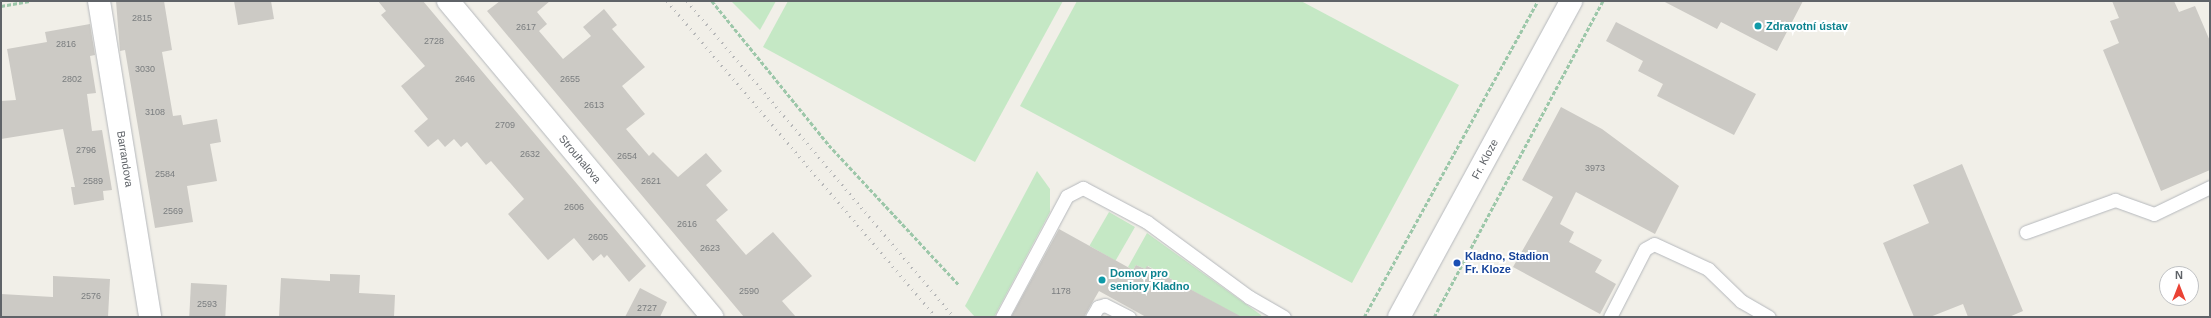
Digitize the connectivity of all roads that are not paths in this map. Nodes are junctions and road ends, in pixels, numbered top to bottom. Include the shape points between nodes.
1 (99, 1) edge
2 (448, 1) edge
3 (1571, 1) edge
4 (2210, 187) edge
5 (2026, 232) dead end
6 (150, 317) edge
7 (712, 317) edge
8 (1002, 317) edge
9 (1092, 317) edge
10 (1129, 317) edge
11 (1284, 317) edge
12 (1399, 317) edge
13 (1610, 317) edge
14 (1769, 317) edge

1 - 6 street, Barrandova
2 - 7 street, Strouhalova
3 - 12 street, Fr. Kloze
4 - 5 lane via 2154,214 2115,200
8 - 11 lane via 1067,196 1083,188 1146,222 1249,297
9 - 10 lane via 1098,307 1105,305
13 - 14 lane via 1645,249 1654,244 1708,269 1741,301

